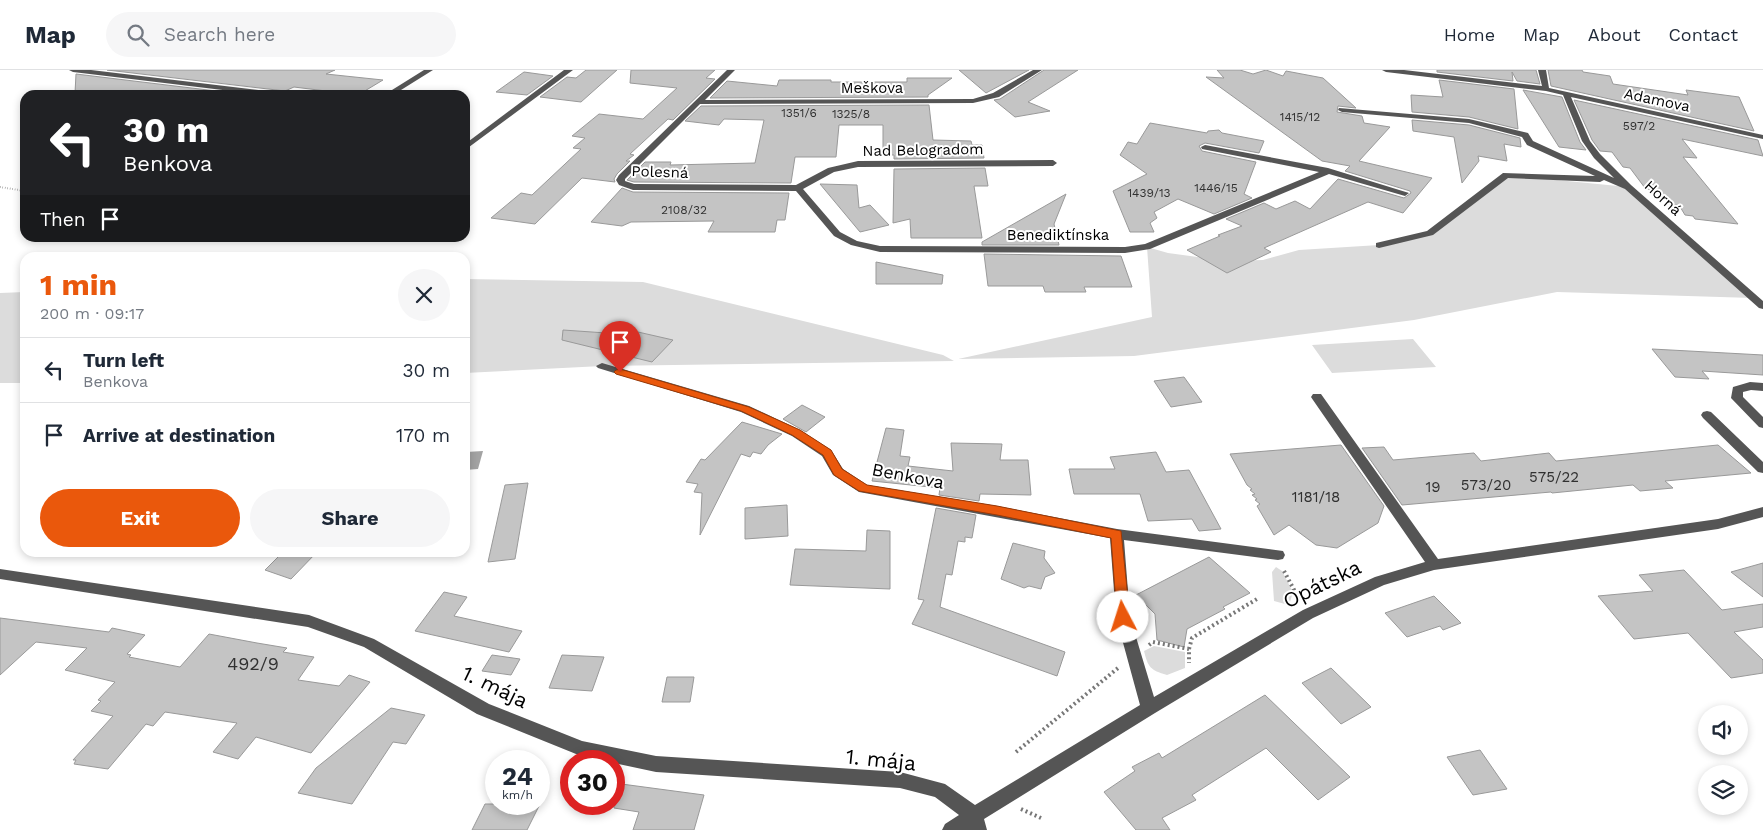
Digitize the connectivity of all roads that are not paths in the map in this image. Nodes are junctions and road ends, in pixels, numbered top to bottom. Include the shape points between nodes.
1 (73, 70) edge
2 (429, 70) edge
3 (569, 70) edge
4 (731, 70) edge
5 (1038, 70) edge
6 (1386, 70) edge
7 (1542, 70) edge
8 (1546, 89) junction
9 (242, 90) edge
10 (396, 90) edge
11 (1566, 94) junction
12 (699, 102) junction
13 (1342, 110) dead end
14 (1763, 137) edge
15 (470, 144) edge
16 (1205, 147) dead end
17 (1053, 163) dead end
18 (1328, 171) junction
19 (1608, 179) junction
20 (1628, 187) junction
21 (798, 188) junction
22 (1405, 193) dead end
23 (1379, 245) dead end
24 (1763, 306) edge
25 (602, 366) dead end
26 (1763, 387) edge
27 (1317, 397) dead end
28 (1707, 415) dead end
29 (1763, 424) edge
30 (1763, 469) edge
31 (1763, 512) edge
32 (1117, 534) junction
33 (1276, 555) road end
34 (1434, 565) junction
35 (0, 574) edge
36 (1149, 708) junction
37 (976, 822) edge
38 (951, 830) edge

1 - 9 street
2 - 10 street
3 - 15 street
4 - 12 street, Polesná
5 - 12 street, Meškova via 996,95 973,101
6 - 8 street, Adamova
7 - 8 street
8 - 11 street, Adamova
11 - 14 street, Adamova
11 - 20 street, Horná via 1586,141
12 - 21 street, Polesná via 622,177 622,183 633,187
13 - 19 street via 1460,120 1525,134 1530,143
16 - 18 street
17 - 21 street, Nad Belogradom via 858,164 831,170
18 - 21 street, Benediktínska via 1147,246 1125,250 880,249 837,234
18 - 22 street
19 - 20 street
19 - 23 street via 1506,175 1430,233
20 - 24 street, Horná
25 - 32 street, Benkova via 745,409 796,433 827,453 838,472 864,488
26 - 29 street via 1737,390 1737,398
27 - 34 street
28 - 30 street
31 - 34 street, Opátska via 1718,524
32 - 33 street, Benkova
32 - 36 street via 1123,617
34 - 36 street, Opátska via 1380,581 1308,614
35 - 37 street, 1. mája via 309,621 368,643 484,709 581,748 656,764 900,780 939,790
36 - 37 street, Opátska
37 - 38 street, Opátska

